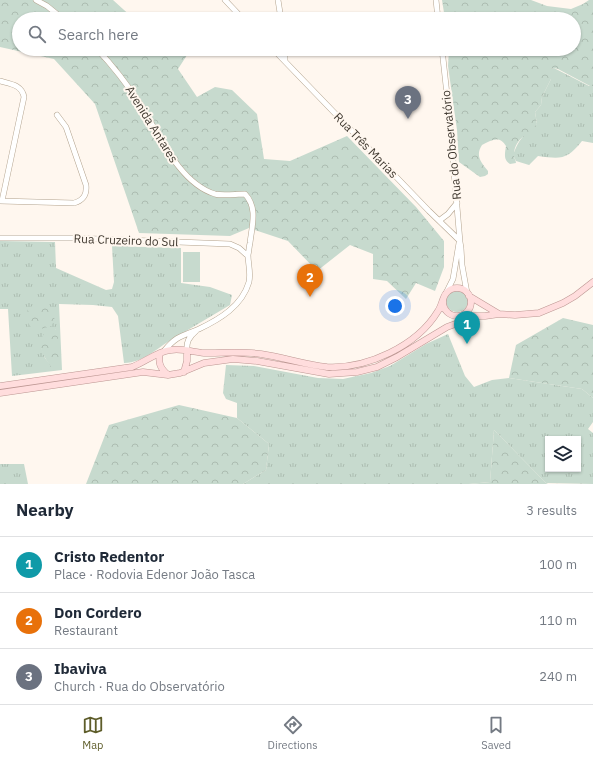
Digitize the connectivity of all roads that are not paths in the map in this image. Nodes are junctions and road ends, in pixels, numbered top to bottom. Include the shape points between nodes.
1 (36, 0) edge
2 (225, 0) edge
3 (278, 0) edge
4 (436, 0) edge
5 (54, 12) edge
6 (237, 12) edge
7 (280, 12) edge
8 (437, 12) edge
9 (103, 56) edge
10 (280, 56) edge
11 (285, 56) edge
12 (443, 56) edge
13 (285, 61) junction
14 (0, 81) edge
15 (57, 115) dead end
16 (1, 201) edge
17 (457, 203) junction
18 (440, 220) junction
19 (0, 238) edge
20 (459, 241) junction
21 (248, 256) junction
22 (593, 282) edge
23 (468, 294) junction
24 (445, 295) junction
25 (499, 314) junction
26 (461, 316) junction
27 (424, 328) junction
28 (198, 329) junction
29 (432, 336) junction
30 (187, 351) junction
31 (162, 352) junction
32 (184, 372) junction
33 (168, 375) junction
34 (0, 386) edge
35 (0, 392) edge

1 - 5 street
2 - 6 street
3 - 7 street
4 - 8 street
9 - 21 street, Avenida Antares via 123,79 174,162 184,173 207,191 217,194 245,194 251,200 254,219
10 - 13 street, Rua Três Marias
11 - 13 street
12 - 17 street, Rua do Observatório
13 - 18 street, Rua Três Marias
14 - 16 street via 19,88 24,97
15 - 16 street via 66,127 87,191 85,196 74,203
17 - 18 street
17 - 20 street, Rua do Observatório
18 - 20 street, Rua Três Marias
19 - 21 street, Rua Cruzeiro do Sul via 230,244
20 - 23 street, Rua do Observatório
20 - 24 street, Rua do Observatório via 453,279
21 - 28 street via 249,280 239,302
22 - 25 main road via 563,304 539,313
23 - 24 main road via 457,288 449,290
23 - 25 main road
23 - 26 main road via 469,308
24 - 26 main road via 444,305 448,312
24 - 27 main road via 439,310
25 - 26 main road
26 - 29 main road
27 - 29 main road
27 - 30 main road via 419,334 385,355 357,365 326,366 260,354
28 - 30 street via 186,343
28 - 31 street via 176,339
29 - 32 main road via 377,367 357,372 329,374 233,359 204,363
30 - 31 main road via 172,349
30 - 32 main road
31 - 33 main road via 159,365
31 - 34 main road via 127,368
32 - 33 main road
33 - 35 main road via 143,372

